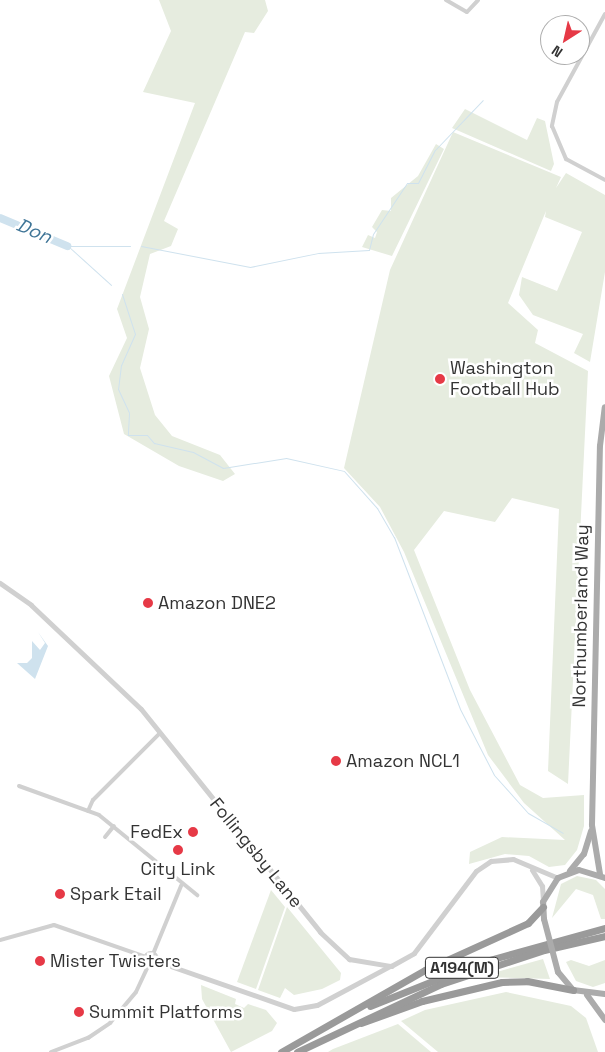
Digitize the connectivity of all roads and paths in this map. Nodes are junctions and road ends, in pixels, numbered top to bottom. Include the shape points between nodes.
1 (446, 0) edge
2 (478, 0) edge
3 (605, 14) edge
4 (605, 180) edge
5 (605, 407) edge
6 (0, 583) edge
7 (160, 733) junction
8 (18, 786) dead end
9 (88, 811) junction
10 (592, 825) junction
11 (114, 826) junction
12 (105, 837) dead end
13 (530, 868) junction
14 (570, 872) junction
15 (602, 876) edge
16 (558, 878) junction
17 (181, 886) junction
18 (197, 896) dead end
19 (543, 905) junction
20 (605, 928) edge
21 (605, 936) edge
22 (0, 940) edge
23 (153, 954) junction
24 (146, 957) junction
25 (156, 961) junction
26 (149, 964) junction
27 (391, 966) junction
28 (574, 990) junction
29 (605, 994) edge
30 (587, 995) junction
31 (605, 1020) edge
32 (325, 1027) junction
33 (328, 1036) junction
34 (51, 1052) edge
35 (280, 1052) edge
36 (298, 1052) edge

1 - 2 street via 467,12
3 - 4 street via 557,102 552,126 566,160
5 - 10 main road, Northumberland Way via 600,446
6 - 7 street, Follingsby Lane via 120,687
7 - 9 street via 93,800
7 - 27 street, Follingsby Lane via 337,950 358,963
8 - 9 street
9 - 11 street
10 - 14 main road, Northumberland Way via 584,854
10 - 15 main road, Northumberland Way
11 - 12 street
11 - 17 street
13 - 16 street
13 - 19 street via 542,886
13 - 27 street via 508,858 481,866 420,947
14 - 15 main road
14 - 16 main road
16 - 19 main road
17 - 18 street
17 - 23 street
19 - 28 main road, bridge via 558,972
19 - 32 highway, A194(M) via 528,923 425,970
20 - 32 highway, A194(M) via 465,967
21 - 33 highway, A194(M) via 544,950 441,984
22 - 24 street via 54,925
23 - 24 street
23 - 25 street
24 - 26 street
25 - 26 street
25 - 27 street via 294,1009 316,1005
26 - 34 street via 136,992 110,1023 88,1038
28 - 30 main road
28 - 33 highway, A194(M) via 527,981 502,982 422,1001
29 - 30 main road
30 - 31 main road
32 - 35 highway, A194(M)
33 - 36 highway, A194(M)

